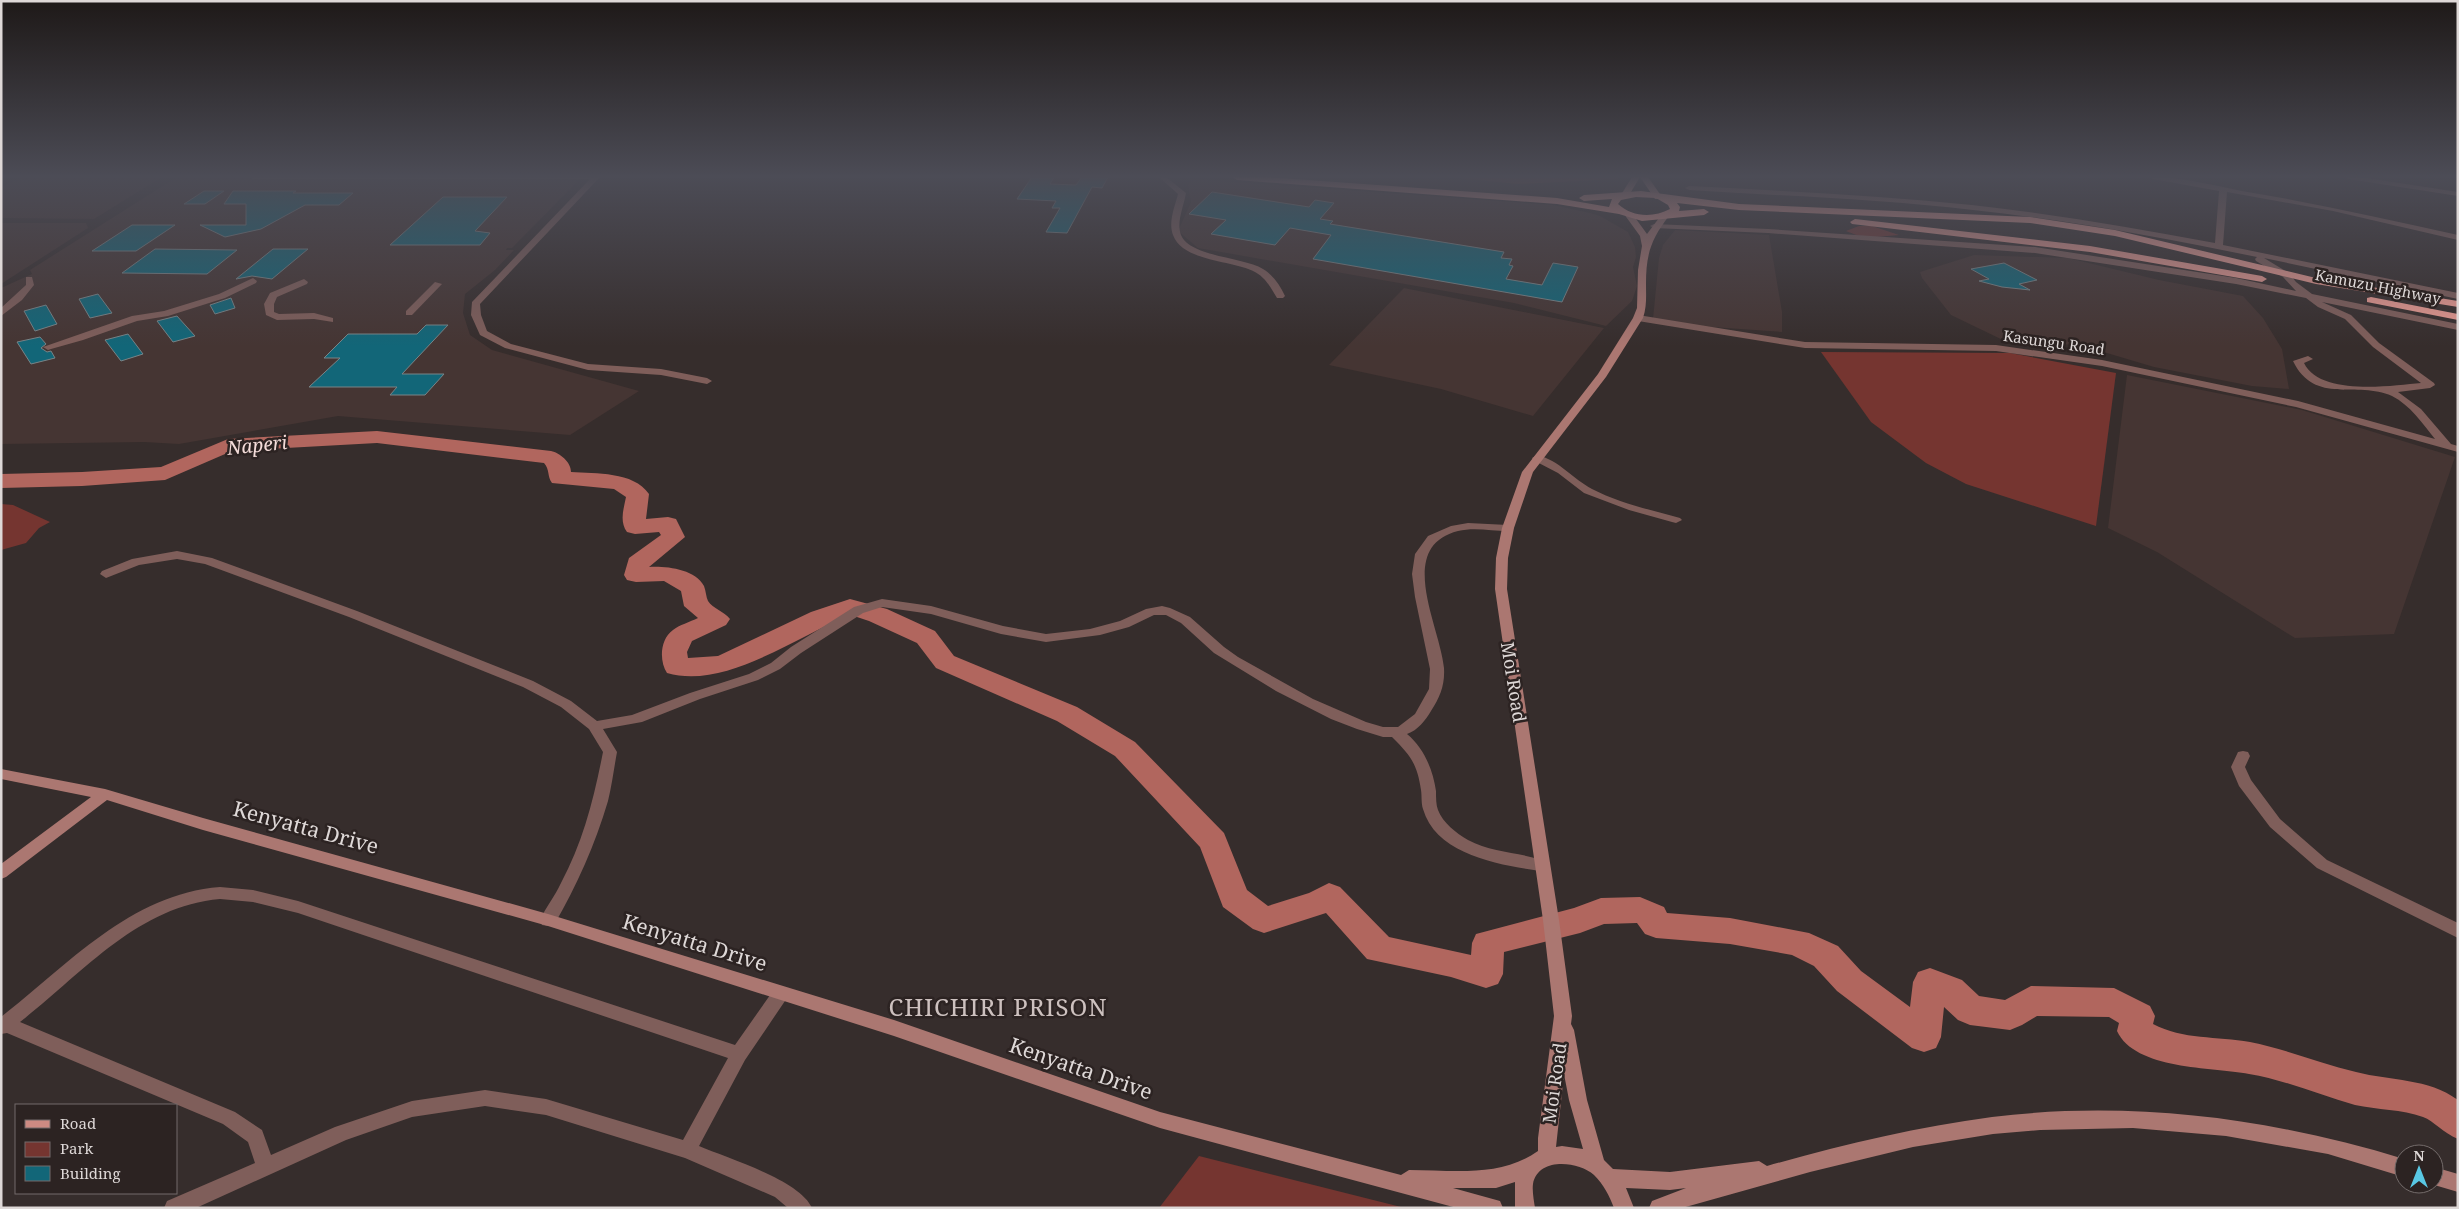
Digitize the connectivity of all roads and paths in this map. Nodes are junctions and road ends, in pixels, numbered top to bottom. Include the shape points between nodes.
1 (542, 233) edge
2 (1177, 233) edge
3 (1641, 233) edge
4 (1650, 233) edge
5 (1802, 233) edge
6 (1963, 233) edge
7 (2109, 233) edge
8 (2141, 233) edge
9 (2220, 233) edge
10 (2438, 233) edge
11 (2458, 238) edge
12 (1645, 244) junction
13 (2219, 247) junction
14 (2250, 254) junction
15 (2286, 275) junction
16 (28, 279) dead end
17 (253, 281) dead end
18 (304, 282) dead end
19 (438, 284) dead end
20 (2295, 285) junction
21 (1280, 296) dead end
22 (2309, 296) junction
23 (2458, 296) edge
24 (2458, 304) edge
25 (409, 313) dead end
26 (1, 314) edge
27 (2458, 317) edge
28 (1638, 318) junction
29 (330, 320) dead end
30 (2458, 327) edge
31 (48, 347) dead end
32 (2308, 359) dead end
33 (706, 381) dead end
34 (2386, 390) junction
35 (2452, 447) edge
36 (1537, 458) junction
37 (1676, 520) dead end
38 (1508, 528) junction
39 (106, 574) dead end
40 (594, 726) junction
41 (1397, 733) junction
42 (2243, 756) dead end
43 (1, 774) edge
44 (105, 794) junction
45 (1540, 865) junction
46 (1, 873) edge
47 (548, 920) junction
48 (2458, 931) edge
49 (780, 994) junction
50 (1562, 1016) junction
51 (3, 1026) edge
52 (739, 1054) junction
53 (687, 1150) junction
54 (1547, 1156) junction
55 (1596, 1164) junction
56 (2394, 1165) edge
57 (1794, 1166) junction
58 (266, 1167) junction
59 (1531, 1168) junction
60 (1370, 1174) junction
61 (1612, 1178) junction
62 (2444, 1179) edge
63 (2458, 1183) edge
64 (174, 1208) edge
65 (802, 1208) edge
66 (1493, 1208) edge
67 (1525, 1208) edge
68 (1624, 1208) edge
69 (1659, 1208) edge

1 - 33 street via 476,304 476,315 484,333 528,353 588,367 661,372
2 - 21 street via 1180,241 1196,251 1255,268
3 - 12 main road
4 - 12 main road
5 - 22 street via 2035,250 2152,266
6 - 20 highway, Kamuzu Highway via 2148,258
7 - 15 highway, Kamuzu Highway
8 - 13 street
9 - 13 street
10 - 11 street
12 - 28 main road, Moi Road via 1642,308
13 - 14 street
14 - 15 street
14 - 23 street
15 - 20 street
15 - 24 highway, Kamuzu Highway
16 - 26 street via 28,289
17 - 31 street via 222,296 165,314 135,318
18 - 29 street via 273,295 269,313 277,317 314,316
19 - 25 street
20 - 22 street
20 - 27 highway, Kamuzu Highway
22 - 30 street
22 - 34 street via 2321,306 2348,317 2376,345 2430,386
28 - 35 street, Kasungu Road via 1805,345 2011,349 2095,362 2298,404
28 - 36 main road, Moi Road via 1602,375
32 - 34 street via 2298,361 2299,365 2319,382 2348,390
34 - 35 street via 2418,412
36 - 37 street via 1562,471 1588,491
36 - 38 main road, Moi Road via 1528,472
38 - 41 street via 1452,529 1432,539 1421,551 1415,571 1433,643 1436,690 1423,714 1410,727
38 - 45 main road, Moi Road via 1502,558 1501,589
39 - 40 street via 136,562 177,555 208,561 528,684 566,704
40 - 41 street via 629,720 746,681 773,668 854,610 875,603 910,605 1040,637 1096,632 1121,626 1159,609 1168,611 1177,614 1250,670 1297,696 1374,731
40 - 47 street via 610,752 602,800 568,886
41 - 45 street via 1411,745 1419,759 1431,811 1440,825 1456,839 1484,853 1504,860
42 - 48 street via 2238,767 2255,798 2275,823 2322,864
43 - 44 main road, Kenyatta Drive
44 - 46 main road
44 - 47 main road, Kenyatta Drive
45 - 50 main road, Moi Road
47 - 49 main road, Kenyatta Drive
49 - 52 street
49 - 60 main road, Kenyatta Drive via 894,1028 1160,1120
50 - 54 main road, Moi Road
50 - 55 main road via 1578,1100
51 - 52 street via 57,979 140,919 195,896 230,893 255,895 298,907
51 - 58 street via 229,1118 254,1136
52 - 53 street
53 - 58 street via 546,1107 485,1098 412,1109 342,1133
53 - 65 street via 782,1190
54 - 55 main road via 1571,1154
54 - 59 main road
55 - 61 main road
56 - 57 main road via 2317,1143 2192,1123 2109,1120 2037,1122 1948,1132
57 - 61 main road via 1670,1181
57 - 69 main road
58 - 64 street
59 - 60 main road via 1496,1178 1418,1180
59 - 67 main road via 1523,1187
60 - 66 main road
61 - 68 main road via 1622,1194
62 - 63 main road

